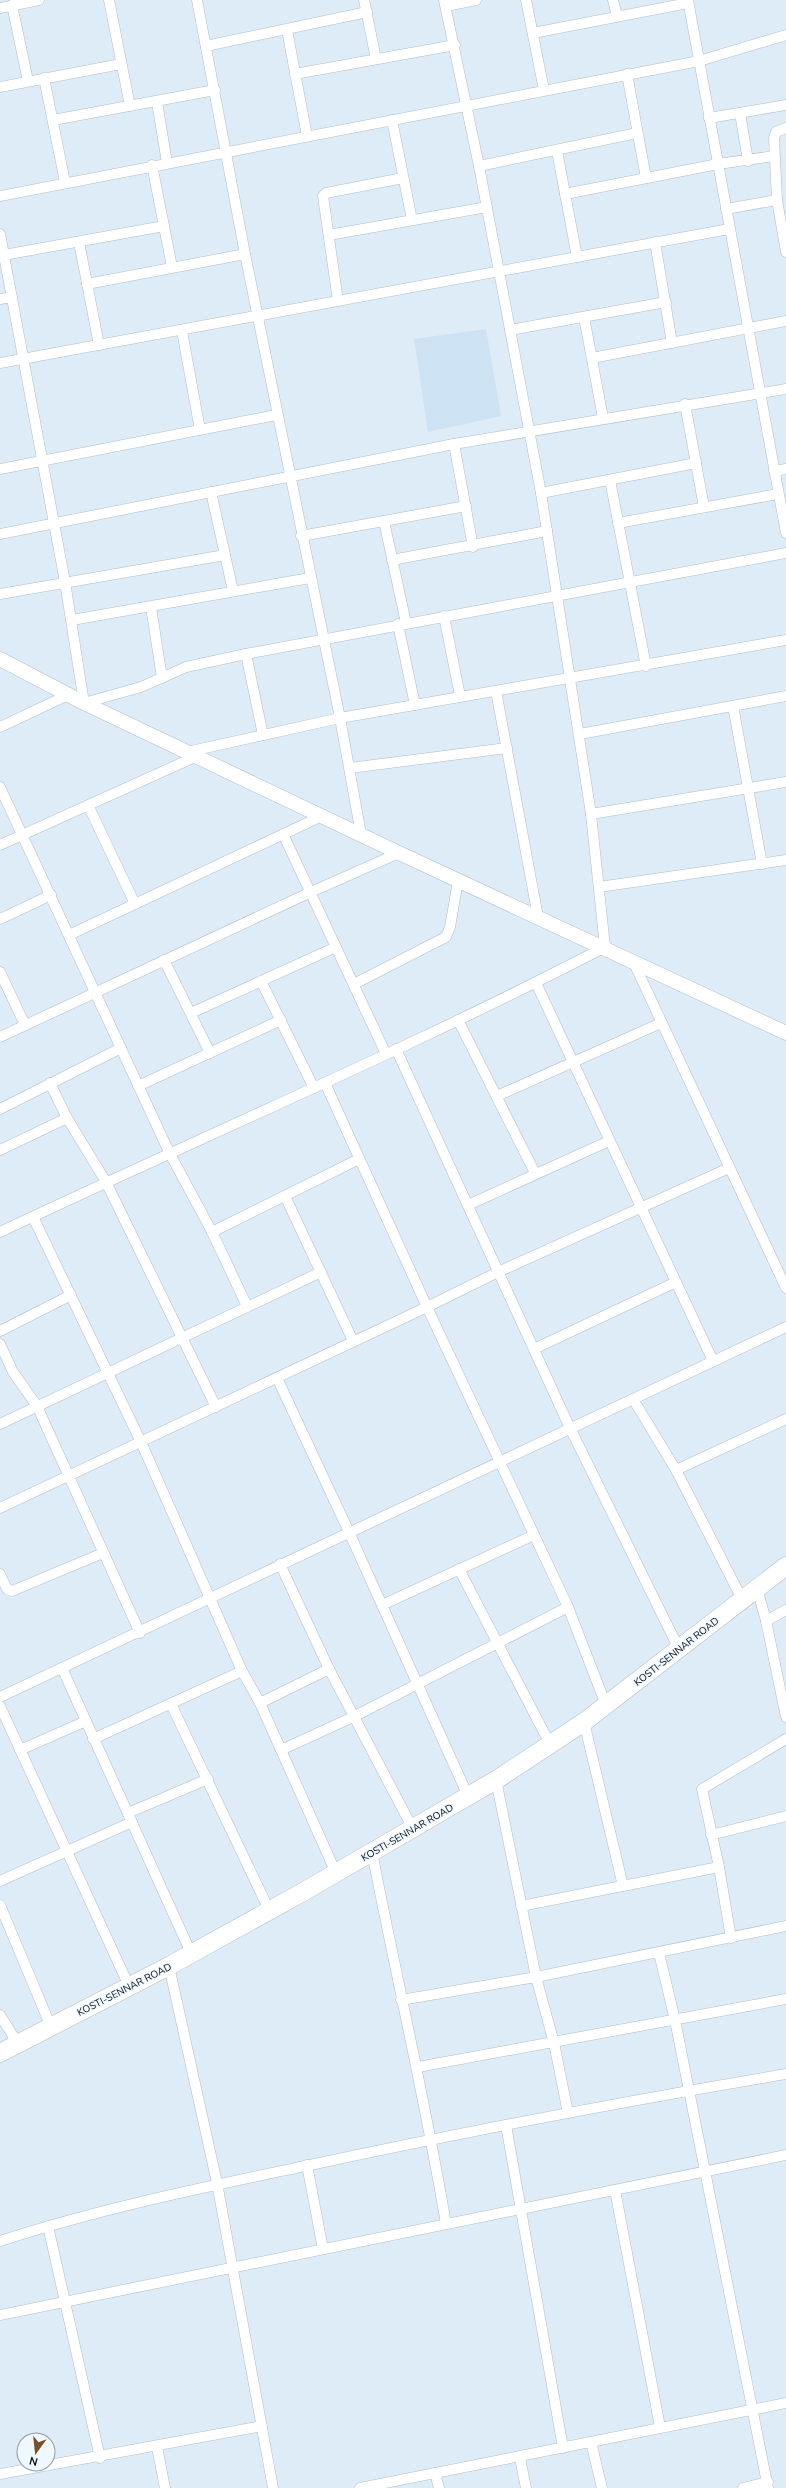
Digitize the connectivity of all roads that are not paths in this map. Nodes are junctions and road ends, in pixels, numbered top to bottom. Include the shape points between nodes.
1 (38, 0) edge
2 (109, 0) edge
3 (198, 0) edge
4 (364, 0) edge
5 (476, 0) edge
6 (526, 0) edge
7 (613, 0) edge
8 (688, 1) edge
9 (445, 3) edge
10 (12, 5) junction
11 (0, 8) edge
12 (366, 12) junction
13 (617, 16) junction
14 (287, 30) junction
15 (533, 33) junction
16 (786, 35) edge
17 (206, 46) junction
18 (455, 46) junction
19 (376, 59) junction
20 (699, 61) junction
21 (121, 64) junction
22 (295, 74) junction
23 (627, 74) junction
24 (44, 78) junction
25 (28, 81) junction
26 (0, 87) edge
27 (215, 90) junction
28 (544, 90) junction
29 (157, 102) junction
30 (786, 105) edge
31 (130, 106) junction
32 (467, 106) junction
33 (740, 113) junction
34 (709, 118) junction
35 (53, 120) junction
36 (392, 120) junction
37 (786, 128) edge
38 (637, 133) junction
39 (307, 136) junction
40 (556, 151) junction
41 (225, 153) junction
42 (774, 156) junction
43 (748, 161) junction
44 (167, 162) junction
45 (718, 164) junction
46 (152, 165) junction
47 (479, 166) junction
48 (403, 178) junction
49 (646, 178) junction
50 (65, 182) junction
51 (565, 194) junction
52 (0, 196) edge
53 (777, 200) junction
54 (487, 207) junction
55 (726, 209) junction
56 (412, 220) junction
57 (164, 226) junction
58 (729, 229) junction
59 (0, 234) edge
60 (329, 235) junction
61 (79, 242) junction
62 (655, 242) junction
63 (786, 249) edge
64 (244, 254) junction
65 (4, 255) junction
66 (577, 256) junction
67 (172, 268) junction
68 (499, 270) junction
69 (87, 284) junction
70 (12, 297) junction
71 (0, 299) edge
72 (338, 301) junction
73 (666, 302) junction
74 (258, 317) junction
75 (584, 317) junction
76 (786, 321) edge
77 (748, 328) junction
78 (510, 330) junction
79 (182, 331) junction
80 (672, 343) junction
81 (100, 345) junction
82 (592, 358) junction
83 (23, 359) junction
84 (0, 363) edge
85 (786, 389) edge
86 (760, 393) junction
87 (685, 404) junction
88 (276, 415) junction
89 (603, 418) junction
90 (200, 430) junction
91 (529, 432) junction
92 (454, 444) junction
93 (42, 461) junction
94 (696, 463) junction
95 (0, 469) edge
96 (786, 469) edge
97 (774, 471) junction
98 (289, 477) junction
99 (610, 480) junction
100 (211, 492) junction
101 (541, 493) junction
102 (778, 494) junction
103 (466, 506) junction
104 (704, 507) junction
105 (384, 521) junction
106 (55, 522) junction
107 (618, 523) junction
108 (547, 531) junction
109 (786, 533) edge
110 (0, 534) edge
111 (301, 536) junction
112 (473, 547) junction
113 (786, 554) edge
114 (225, 555) junction
115 (392, 560) junction
116 (310, 578) junction
117 (65, 582) junction
118 (629, 582) junction
119 (233, 591) junction
120 (0, 594) edge
121 (556, 597) junction
122 (151, 607) junction
123 (444, 616) junction
124 (72, 620) junction
125 (402, 623) junction
126 (322, 638) junction
127 (786, 640) edge
128 (246, 654) junction
129 (1, 660) edge
130 (646, 666) junction
131 (162, 678) junction
132 (570, 679) junction
133 (496, 691) junction
134 (68, 695) junction
135 (460, 696) junction
136 (786, 696) edge
137 (84, 703) junction
138 (415, 705) junction
139 (733, 706) junction
140 (340, 718) junction
141 (0, 727) edge
142 (580, 734) junction
143 (263, 735) junction
144 (507, 748) junction
145 (192, 754) junction
146 (350, 768) junction
147 (786, 782) edge
148 (0, 787) edge
149 (749, 788) junction
150 (88, 805) junction
151 (591, 814) junction
152 (324, 815) junction
153 (23, 834) junction
154 (283, 834) junction
155 (361, 834) junction
156 (0, 845) edge
157 (399, 853) junction
158 (786, 860) edge
159 (762, 864) junction
160 (458, 880) junction
161 (599, 887) junction
162 (311, 892) junction
163 (51, 895) junction
164 (135, 904) junction
165 (538, 917) junction
166 (0, 920) edge
167 (69, 935) junction
168 (336, 947) junction
169 (605, 947) junction
170 (164, 960) junction
171 (633, 961) junction
172 (0, 972) edge
173 (261, 981) junction
174 (536, 983) junction
175 (354, 984) junction
176 (96, 992) junction
177 (191, 1013) junction
178 (281, 1020) junction
179 (458, 1020) junction
180 (661, 1023) junction
181 (25, 1025) junction
182 (786, 1033) edge
183 (0, 1037) edge
184 (121, 1048) junction
185 (396, 1049) junction
186 (210, 1053) junction
187 (386, 1054) junction
188 (572, 1062) junction
189 (50, 1083) junction
190 (325, 1083) junction
191 (138, 1086) junction
192 (314, 1088) junction
193 (497, 1096) junction
194 (0, 1109) edge
195 (67, 1118) junction
196 (609, 1141) junction
197 (0, 1150) edge
198 (169, 1152) junction
199 (359, 1159) junction
200 (729, 1168) junction
201 (535, 1174) junction
202 (106, 1182) junction
203 (285, 1196) junction
204 (468, 1205) junction
205 (642, 1207) junction
206 (32, 1217) junction
207 (0, 1232) edge
208 (212, 1232) junction
209 (320, 1272) junction
210 (498, 1272) junction
211 (676, 1282) junction
212 (786, 1288) edge
213 (71, 1295) junction
214 (248, 1306) junction
215 (427, 1307) junction
216 (786, 1326) edge
217 (0, 1331) edge
218 (181, 1337) junction
219 (353, 1341) junction
220 (0, 1344) edge
221 (534, 1349) junction
222 (713, 1361) junction
223 (108, 1372) junction
224 (277, 1378) junction
225 (633, 1399) junction
226 (37, 1406) junction
227 (216, 1407) junction
228 (786, 1419) edge
229 (0, 1424) edge
230 (570, 1428) junction
231 (142, 1442) junction
232 (499, 1462) junction
233 (676, 1470) junction
234 (69, 1475) junction
235 (0, 1508) edge
236 (350, 1532) junction
237 (534, 1535) junction
238 (103, 1553) junction
239 (280, 1564) junction
240 (786, 1566) edge
241 (460, 1569) junction
242 (0, 1574) edge
243 (757, 1588) junction
244 (211, 1596) junction
245 (742, 1599) junction
246 (382, 1604) junction
247 (568, 1607) junction
248 (786, 1610) edge
249 (766, 1620) junction
250 (140, 1633) junction
251 (499, 1642) junction
252 (679, 1649) junction
253 (62, 1668) junction
254 (329, 1669) junction
255 (242, 1671) junction
256 (417, 1684) junction
257 (0, 1697) edge
258 (171, 1704) junction
259 (260, 1704) junction
260 (606, 1705) junction
261 (0, 1706) edge
262 (353, 1717) junction
263 (786, 1717) edge
264 (86, 1721) junction
265 (584, 1722) junction
266 (786, 1738) edge
267 (94, 1739) junction
268 (550, 1744) junction
269 (20, 1750) junction
270 (281, 1750) junction
271 (208, 1779) junction
272 (496, 1780) junction
273 (468, 1796) junction
274 (786, 1816) edge
275 (130, 1818) junction
276 (413, 1829) junction
277 (711, 1835) junction
278 (66, 1852) junction
279 (372, 1852) junction
280 (718, 1867) junction
281 (336, 1873) junction
282 (0, 1881) edge
283 (623, 1886) junction
284 (0, 1905) edge
285 (521, 1906) junction
286 (269, 1910) junction
287 (786, 1926) edge
288 (731, 1938) junction
289 (191, 1953) junction
290 (659, 1953) junction
291 (169, 1966) junction
292 (536, 1977) junction
293 (129, 1986) junction
294 (786, 1999) edge
295 (401, 2000) junction
296 (0, 2015) edge
297 (675, 2020) junction
298 (51, 2027) junction
299 (554, 2043) junction
300 (18, 2044) junction
301 (0, 2053) edge
302 (418, 2067) junction
303 (786, 2074) edge
304 (689, 2091) junction
305 (568, 2113) junction
306 (506, 2125) junction
307 (432, 2138) junction
308 (786, 2155) edge
309 (307, 2165) junction
310 (704, 2172) junction
311 (217, 2183) junction
312 (614, 2190) junction
313 (521, 2209) junction
314 (446, 2224) junction
315 (48, 2226) junction
316 (0, 2241) edge
317 (323, 2249) junction
318 (232, 2268) junction
319 (64, 2302) junction
320 (0, 2315) edge
321 (786, 2403) edge
322 (753, 2408) junction
323 (262, 2426) junction
324 (660, 2427) junction
325 (592, 2442) junction
326 (157, 2447) junction
327 (563, 2448) junction
328 (100, 2458) junction
329 (520, 2458) junction
330 (435, 2472) junction
331 (0, 2474) edge
332 (768, 2485) edge
333 (165, 2488) edge
334 (273, 2488) edge
335 (360, 2488) edge
336 (439, 2488) edge
337 (526, 2488) edge
338 (602, 2488) edge
339 (743, 2488) edge

1 - 10 street
2 - 21 street
3 - 17 street
4 - 12 street
5 - 9 street
6 - 15 street
7 - 13 street
8 - 13 street
8 - 20 street
9 - 18 street
10 - 11 street
10 - 25 street
12 - 14 street
12 - 19 street
13 - 15 street
14 - 17 street
14 - 22 street
15 - 28 street
16 - 20 street
17 - 27 street
18 - 19 street
18 - 32 street
19 - 22 street
20 - 23 street
20 - 34 street
21 - 24 street
21 - 31 street
22 - 39 street
23 - 28 street
23 - 38 street
24 - 25 street
24 - 35 street
25 - 26 street
27 - 29 street
27 - 41 street
28 - 32 street
29 - 31 street
29 - 44 street
30 - 33 street
31 - 35 street
32 - 36 street
32 - 47 street
33 - 34 street
33 - 43 street
34 - 45 street
35 - 50 street
36 - 39 street
36 - 48 street
37 - 42 street via 774,136
38 - 40 street
38 - 49 street
39 - 41 street
40 - 47 street
40 - 51 street
41 - 44 street
41 - 64 street
42 - 43 street
42 - 53 street
43 - 45 street
44 - 46 street
45 - 49 street
45 - 55 street
46 - 50 street
46 - 57 street
47 - 54 street
48 - 56 street
48 - 60 street via 324,194
49 - 51 street
50 - 52 street
51 - 66 street
53 - 55 street
53 - 63 street
54 - 56 street
54 - 68 street
55 - 58 street
56 - 60 street
57 - 61 street
57 - 67 street
58 - 62 street
58 - 77 street
59 - 65 street
60 - 72 street
61 - 65 street
61 - 69 street
62 - 66 street
62 - 73 street
64 - 67 street
64 - 74 street
65 - 70 street
66 - 68 street
67 - 69 street
68 - 72 street
68 - 78 street
69 - 81 street
70 - 71 street
70 - 83 street
72 - 74 street
73 - 75 street
73 - 80 street
74 - 79 street
74 - 88 street
75 - 78 street
75 - 82 street
76 - 77 street
77 - 80 street
77 - 86 street
78 - 91 street
79 - 81 street
79 - 90 street
80 - 82 street
81 - 83 street
82 - 89 street
83 - 84 street
83 - 93 street
85 - 86 street
86 - 87 street
86 - 97 street
87 - 89 street
87 - 94 street
88 - 90 street
88 - 98 street
89 - 91 street
90 - 93 street
91 - 92 street
91 - 101 street
92 - 98 street
92 - 103 street
93 - 95 street
93 - 106 street
94 - 99 street
94 - 104 street
96 - 97 street
97 - 102 street
98 - 100 street
98 - 111 street
99 - 101 street
99 - 107 street
100 - 106 street
100 - 114 street
101 - 108 street
102 - 104 street
102 - 109 street
103 - 105 street
103 - 112 street
104 - 107 street
105 - 111 street
105 - 115 street
106 - 110 street
106 - 117 street
107 - 118 street
108 - 112 street
108 - 121 street
111 - 116 street
112 - 115 street
113 - 118 street
114 - 117 street
114 - 119 street
115 - 125 street
116 - 119 street
116 - 126 street
117 - 120 street
117 - 124 street
118 - 121 street
118 - 130 street
119 - 122 street
121 - 123 street
121 - 132 street
122 - 124 street
122 - 131 street
123 - 125 street
123 - 135 street
124 - 137 street
125 - 126 street
125 - 138 street
126 - 128 street
126 - 140 street
127 - 130 street
128 - 131 street via 186,666
128 - 143 street
129 - 134 street
130 - 132 street
131 - 137 street via 141,687
132 - 133 street
132 - 142 street
133 - 135 street
133 - 144 street
134 - 137 street
134 - 141 street
135 - 138 street
136 - 139 street
137 - 145 street
138 - 140 street
139 - 142 street
139 - 149 street
140 - 143 street
140 - 146 street
142 - 151 street
143 - 145 street
144 - 146 street
144 - 165 street
145 - 150 street
145 - 152 street
146 - 155 street
147 - 149 street
148 - 153 street
149 - 151 street
149 - 159 street
150 - 153 street
150 - 164 street
151 - 161 street
152 - 154 street
152 - 155 street
153 - 156 street
153 - 163 street
154 - 162 street
154 - 164 street
155 - 157 street
157 - 160 street
157 - 162 street
158 - 159 street
159 - 161 street
160 - 165 street
160 - 175 street via 446,937
161 - 169 street
162 - 168 street
162 - 170 street
163 - 166 street
163 - 167 street
164 - 167 street
165 - 169 street
167 - 176 street
168 - 173 street
168 - 175 street
169 - 171 street
169 - 174 street
170 - 176 street
170 - 177 street
171 - 180 street
171 - 182 street
172 - 181 street
173 - 177 street
173 - 178 street
174 - 179 street
174 - 188 street
175 - 187 street
176 - 181 street
176 - 184 street
177 - 186 street
178 - 186 street
178 - 192 street
179 - 185 street
179 - 193 street
180 - 188 street
180 - 200 street
181 - 183 street
184 - 189 street
184 - 191 street
185 - 187 street
185 - 204 street
186 - 191 street
187 - 190 street
188 - 193 street
188 - 196 street
189 - 194 street
189 - 195 street
190 - 192 street
190 - 199 street
191 - 198 street
192 - 198 street
193 - 201 street
195 - 197 street
195 - 202 street
196 - 201 street
196 - 205 street
198 - 202 street
198 - 208 street
199 - 203 street
199 - 215 street
200 - 205 street
200 - 212 street
201 - 204 street
202 - 206 street
202 - 218 street
203 - 208 street
203 - 209 street
204 - 210 street
205 - 210 street
205 - 211 street
206 - 207 street
206 - 213 street
208 - 214 street
209 - 214 street
209 - 219 street
210 - 215 street
210 - 221 street
211 - 221 street
211 - 222 street
213 - 217 street
213 - 223 street
214 - 218 street
215 - 219 street
215 - 232 street
216 - 222 street
218 - 223 street
218 - 227 street
219 - 224 street
220 - 226 street via 13,1372
221 - 230 street
222 - 225 street
223 - 226 street
223 - 231 street
224 - 227 street
224 - 236 street
225 - 230 street
225 - 233 street
226 - 229 street
226 - 234 street
227 - 231 street
228 - 233 street
230 - 232 street
230 - 252 street
231 - 234 street
231 - 244 street
232 - 236 street
232 - 237 street
233 - 245 street
234 - 235 street
234 - 238 street
236 - 239 street
236 - 246 street
237 - 241 street
237 - 247 street
238 - 242 street via 15,1591 7,1589
238 - 250 street
239 - 244 street
239 - 254 street
240 - 243 highway, KOSTI-SENNAR ROAD
241 - 246 street
241 - 251 street
243 - 245 highway, KOSTI-SENNAR ROAD
243 - 249 street
244 - 250 street
244 - 255 street
245 - 252 highway, KOSTI-SENNAR ROAD
246 - 256 street
247 - 251 street
247 - 260 street
248 - 249 street
249 - 263 street
250 - 253 street
251 - 256 street
251 - 268 street
252 - 260 highway, KOSTI-SENNAR ROAD
253 - 257 street
253 - 264 street
254 - 259 street
254 - 262 street
255 - 258 street
255 - 259 street
256 - 262 street
256 - 273 street
258 - 267 street
258 - 271 street
259 - 270 street
260 - 265 highway, KOSTI-SENNAR ROAD
261 - 269 street
262 - 270 street
262 - 276 street
264 - 267 street
264 - 269 street
265 - 268 highway, KOSTI-SENNAR ROAD
265 - 283 street
266 - 277 street via 704,1787 701,1792
267 - 275 street
268 - 272 highway, KOSTI-SENNAR ROAD
269 - 278 street
270 - 281 street
271 - 275 street
271 - 286 street
272 - 273 highway, KOSTI-SENNAR ROAD
272 - 285 street
273 - 276 highway, KOSTI-SENNAR ROAD
274 - 277 street
275 - 278 street
275 - 289 street
276 - 279 highway, KOSTI-SENNAR ROAD
277 - 280 street
278 - 282 street
278 - 293 street
279 - 281 highway, KOSTI-SENNAR ROAD
279 - 295 street
280 - 283 street
280 - 288 street
281 - 286 highway, KOSTI-SENNAR ROAD
283 - 285 street
284 - 298 street
285 - 292 street
286 - 289 highway, KOSTI-SENNAR ROAD
287 - 288 street
288 - 290 street
289 - 291 highway, KOSTI-SENNAR ROAD
290 - 292 street
290 - 297 street
291 - 293 highway, KOSTI-SENNAR ROAD
291 - 311 street
292 - 295 street
292 - 299 street
293 - 298 highway, KOSTI-SENNAR ROAD
294 - 297 street
295 - 302 street
296 - 300 street
297 - 299 street
297 - 304 street
298 - 300 highway, KOSTI-SENNAR ROAD
299 - 302 street
299 - 305 street
300 - 301 highway, KOSTI-SENNAR ROAD
302 - 307 street
303 - 304 street
304 - 305 street
304 - 310 street
305 - 306 street
306 - 307 street
306 - 313 street
307 - 309 street
307 - 314 street
308 - 310 street
309 - 311 street
309 - 317 street
310 - 312 street
310 - 322 street
311 - 315 street
311 - 318 street
312 - 313 street
312 - 324 street
313 - 314 street
313 - 327 street
314 - 317 street
315 - 316 street
315 - 319 street
317 - 318 street
318 - 319 street
318 - 323 street
319 - 320 street
319 - 328 street
321 - 322 street
322 - 324 street
322 - 332 street
323 - 326 street
323 - 334 street
324 - 325 street
325 - 327 street
325 - 338 street
326 - 328 street
326 - 333 street
327 - 329 street
328 - 331 street
329 - 330 street
329 - 337 street
330 - 335 street
330 - 336 street
332 - 339 street

